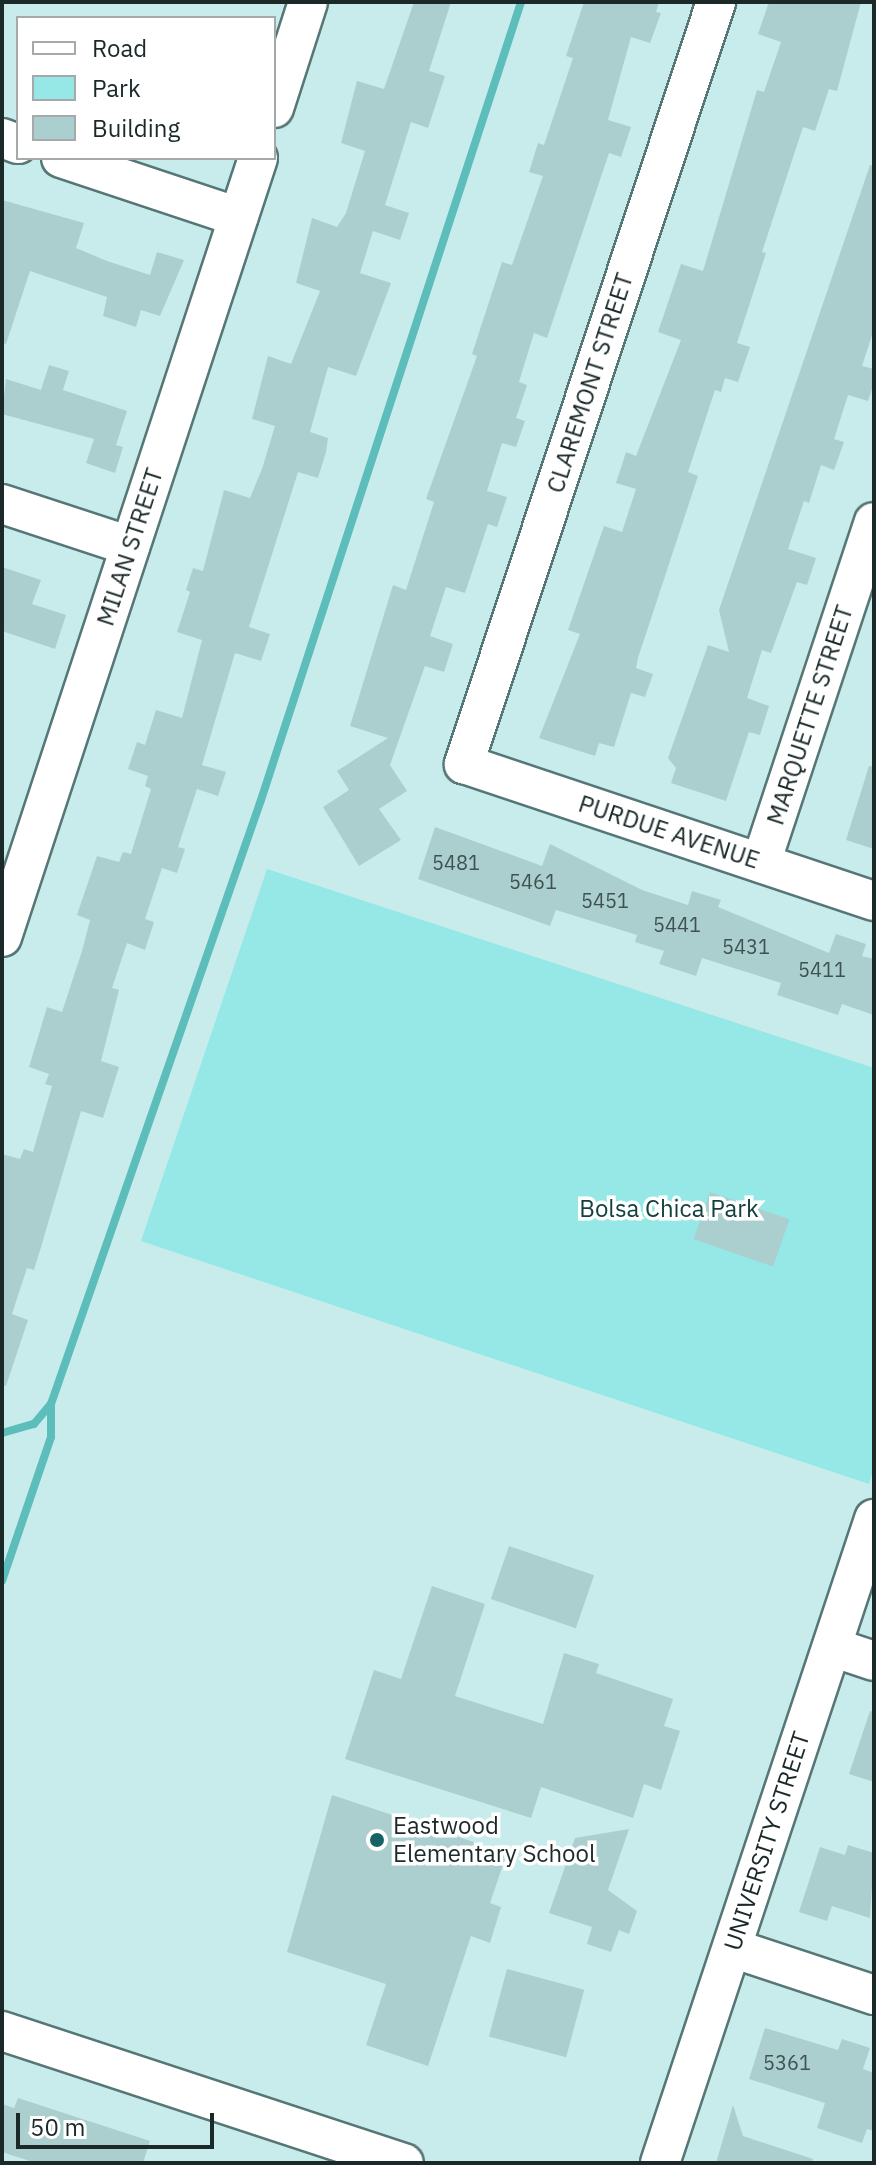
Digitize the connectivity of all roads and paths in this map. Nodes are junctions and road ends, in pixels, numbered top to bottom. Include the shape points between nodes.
1 (308, 2) edge
2 (716, 2) edge
3 (276, 102) edge
4 (67, 160) edge
5 (257, 160) edge
6 (238, 217) junction
7 (2, 504) edge
8 (874, 522) edge
9 (130, 546) junction
10 (464, 764) joint
11 (761, 863) junction
12 (12, 875) edge
13 (874, 901) edge
14 (2, 937) edge
15 (874, 1519) edge
16 (832, 1647) junction
17 (874, 1661) edge
18 (732, 1948) junction
19 (874, 1995) edge
20 (2, 2031) edge
21 (404, 2163) edge
22 (660, 2163) edge

1 - 3 street
2 - 10 street, CLAREMONT STREET
4 - 6 street
5 - 6 street, MILAN STREET
6 - 9 street, MILAN STREET
7 - 9 street
8 - 11 street, MARQUETTE STREET
9 - 12 street, MILAN STREET
10 - 11 street, PURDUE AVENUE
11 - 13 street, PURDUE AVENUE
12 - 14 street, MILAN STREET
15 - 16 street, UNIVERSITY STREET
16 - 17 street
16 - 18 street, UNIVERSITY STREET
18 - 19 street
18 - 22 street, UNIVERSITY STREET
20 - 21 street

